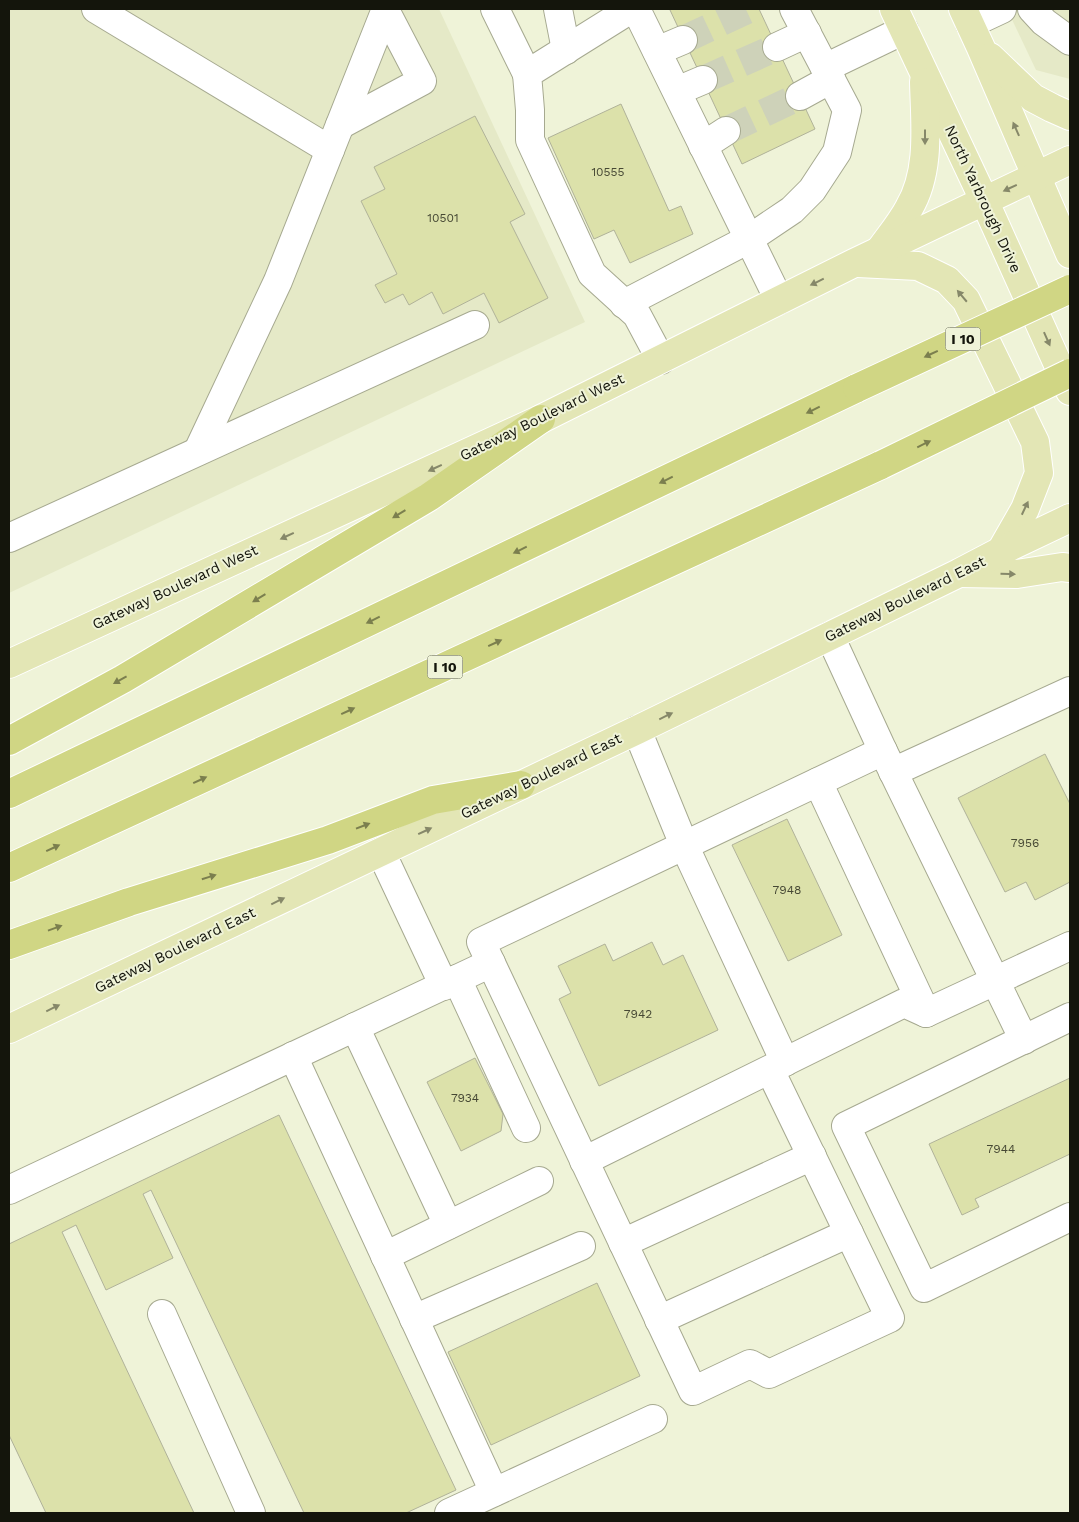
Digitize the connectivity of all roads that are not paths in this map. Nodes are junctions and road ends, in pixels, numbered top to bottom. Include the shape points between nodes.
1 (96, 9) edge
2 (386, 9) edge
3 (495, 9) edge
4 (558, 9) edge
5 (631, 9) edge
6 (636, 9) edge
7 (794, 9) edge
8 (1002, 9) edge
9 (1032, 9) edge
10 (966, 16) edge
11 (899, 19) edge
12 (807, 34) junction
13 (684, 40) tunnel mouth
14 (1070, 40) edge
15 (777, 47) tunnel mouth
16 (981, 48) junction
17 (566, 50) junction
18 (657, 51) junction
19 (923, 70) junction
20 (828, 73) junction
21 (527, 74) junction
22 (703, 80) tunnel mouth
23 (677, 92) junction
24 (800, 96) tunnel mouth
25 (1070, 116) edge
26 (726, 130) tunnel mouth
27 (335, 138) junction
28 (703, 146) junction
29 (1070, 160) edge
30 (1037, 176) junction
31 (984, 200) junction
32 (748, 239) junction
33 (880, 251) junction
34 (1070, 254) edge
35 (854, 263) junction
36 (1070, 289) edge
37 (779, 300) junction
38 (624, 304) junction
39 (474, 325) dead end
40 (661, 360) junction
41 (1070, 373) edge
42 (1070, 391) edge
43 (541, 419) junction
44 (198, 451) junction
45 (1070, 518) edge
46 (9, 538) edge
47 (1001, 551) junction
48 (1070, 568) edge
49 (959, 573) junction
50 (830, 636) junction
51 (9, 664) edge
52 (1070, 691) edge
53 (637, 730) junction
54 (9, 741) edge
55 (888, 761) junction
56 (818, 782) junction
57 (521, 785) junction
58 (9, 794) edge
59 (684, 845) junction
60 (381, 852) junction
61 (9, 868) edge
62 (9, 945) edge
63 (1070, 946) edge
64 (491, 963) junction
65 (995, 981) junction
66 (451, 982) junction
67 (926, 1014) junction
68 (1070, 1017) edge
69 (355, 1028) junction
70 (9, 1029) edge
71 (1024, 1040) junction
72 (293, 1056) junction
73 (777, 1066) junction
74 (526, 1128) dead end
75 (812, 1156) junction
76 (584, 1161) junction
77 (539, 1180) dead end
78 (9, 1190) edge
79 (1070, 1217) edge
80 (448, 1225) junction
81 (849, 1233) junction
82 (623, 1243) junction
83 (581, 1246) dead end
84 (385, 1256) junction
85 (162, 1314) dead end
86 (414, 1319) junction
87 (659, 1320) junction
88 (653, 1419) dead end
89 (494, 1492) junction
90 (251, 1513) edge
91 (449, 1513) edge

1 - 27 lane
2 - 27 lane
2 - 27 lane via 422,81
3 - 21 lane
4 - 17 lane
5 - 17 lane
6 - 18 lane
7 - 12 lane
8 - 10 lane
9 - 14 lane
10 - 16 main road
11 - 19 main road, North Yarbrough Drive
11 - 20 lane
12 - 15 lane
12 - 20 lane
13 - 18 lane
16 - 25 main road via 1033,98
30 -> 16 main road
17 - 21 lane
18 - 23 lane
19 - 31 main road, North Yarbrough Drive
19 -> 33 main road via 925,142 921,179 910,207
20 - 24 lane
20 - 32 lane via 848,110 837,152 812,190 792,210
21 - 38 lane via 530,140 592,274
22 - 23 lane
23 - 28 lane
26 - 28 lane
27 - 44 lane via 278,281
28 - 32 lane
29 - 30 main road, Gateway Boulevard West
30 -> 31 main road, Gateway Boulevard West
30 - 34 main road
31 - 33 main road, Gateway Boulevard West
31 -> 42 main road, North Yarbrough Drive
32 - 37 lane
32 - 38 lane
33 - 35 main road, Gateway Boulevard West
35 -> 37 main road, Gateway Boulevard West
47 -> 35 main road via 1025,509 1039,474 1036,442 966,300 947,280 918,266
36 -> 58 highway, I 10, bridge
37 - 40 main road, Gateway Boulevard West
38 - 40 lane via 637,316
39 - 44 lane
40 - 43 main road, Gateway Boulevard West
61 -> 41 highway, I 10, bridge via 880,465
43 -> 51 main road, Gateway Boulevard West
43 -> 54 highway via 429,497 123,679
44 - 46 lane
45 - 47 main road, Gateway Boulevard East
47 - 49 main road, Gateway Boulevard East
49 -> 48 main road via 1017,574
49 - 50 main road, Gateway Boulevard East
53 -> 50 main road, Gateway Boulevard East
50 - 55 lane
52 - 55 lane
53 - 57 main road, Gateway Boulevard East
53 - 59 lane
55 - 56 lane
55 - 65 lane
56 - 59 lane
56 - 67 lane
60 -> 57 main road, Gateway Boulevard East
62 -> 57 highway via 129,902 328,840 433,800
59 - 64 lane via 481,942
59 - 73 lane
60 - 66 lane
70 -> 60 main road, Gateway Boulevard East
63 - 65 lane
64 - 66 lane
64 - 76 lane
65 - 67 lane
65 - 71 lane
66 - 69 lane
66 - 74 lane
67 - 73 lane via 904,1003
68 - 71 lane
69 - 72 lane
69 - 80 lane
71 - 79 lane via 846,1126 924,1288
72 - 78 lane
72 - 84 lane
73 - 75 lane
73 - 76 lane
75 - 81 lane
75 - 82 lane
76 - 82 lane
77 - 80 lane
80 - 84 lane
81 - 87 lane
81 - 87 lane via 890,1318 770,1374 750,1364 692,1391
82 - 87 lane
83 - 86 lane
84 - 86 lane
85 - 90 lane
86 - 89 lane
88 - 89 lane
89 - 91 lane

